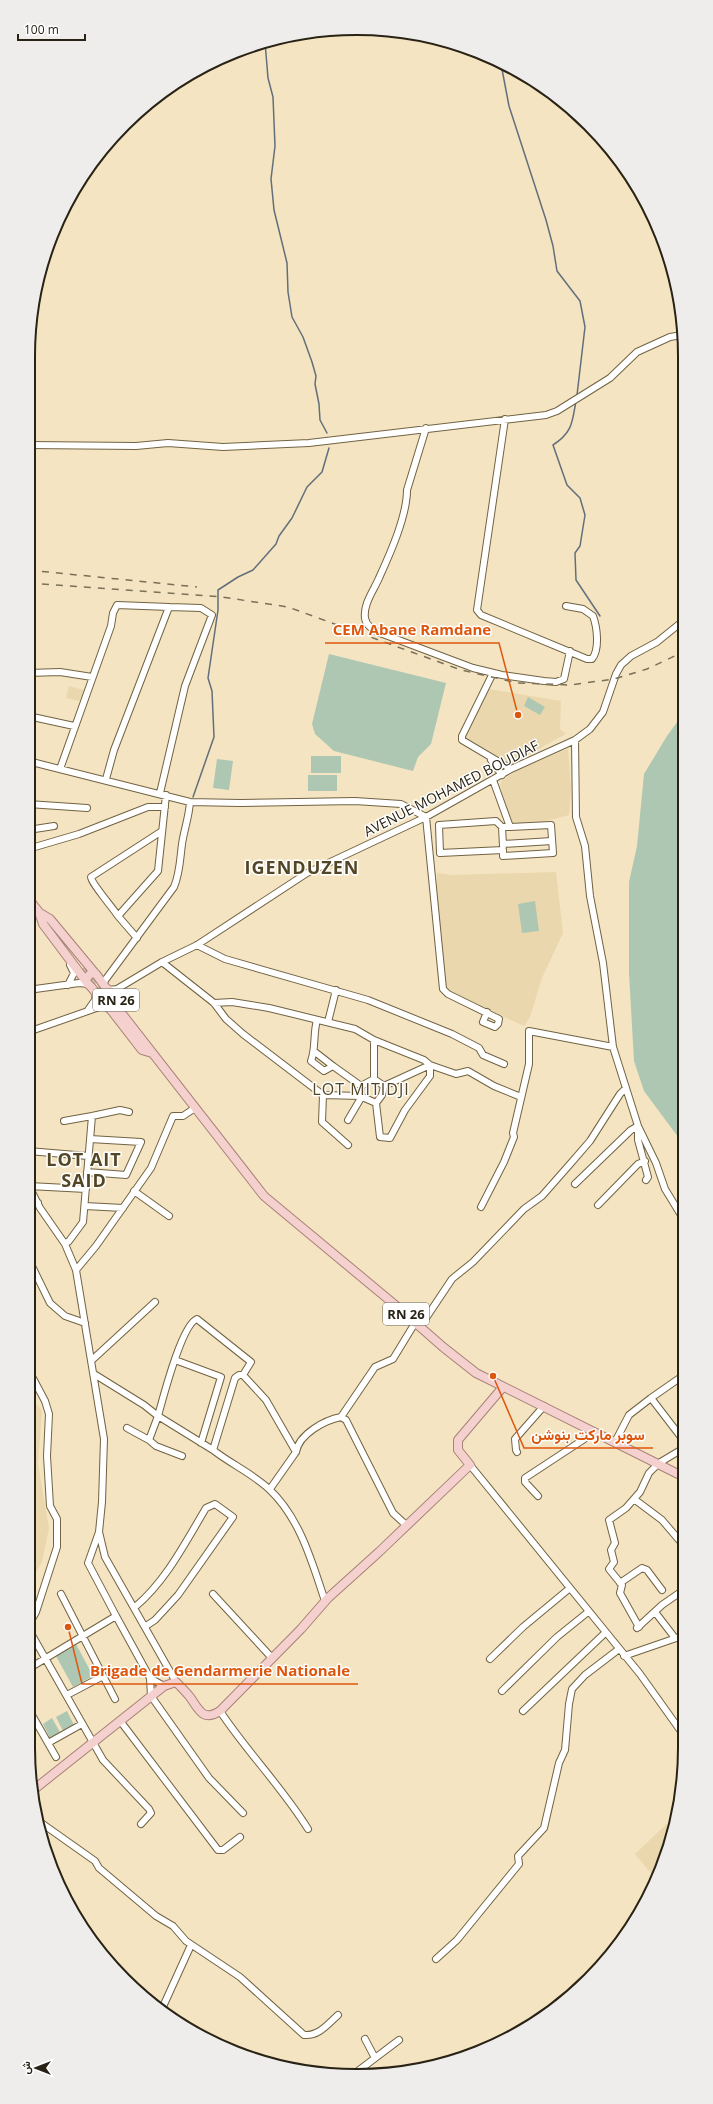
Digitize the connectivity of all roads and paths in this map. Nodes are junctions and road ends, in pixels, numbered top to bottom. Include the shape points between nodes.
1 (677, 336) edge
2 (505, 419) junction
3 (426, 428) junction
4 (35, 445) edge
5 (169, 606) junction
6 (566, 606) dead end
7 (678, 624) edge
8 (570, 651) junction
9 (35, 673) edge
10 (493, 673) junction
11 (92, 677) junction
12 (35, 718) edge
13 (74, 726) junction
14 (575, 740) junction
15 (489, 757) junction
16 (35, 763) edge
17 (60, 769) junction
18 (511, 769) junction
19 (502, 775) junction
20 (106, 779) junction
21 (493, 780) junction
22 (160, 793) junction
23 (166, 795) junction
24 (190, 802) junction
25 (35, 804) edge
26 (164, 807) junction
27 (86, 808) dead end
28 (426, 817) junction
29 (54, 826) dead end
30 (502, 827) junction
31 (510, 827) junction
32 (35, 829) edge
33 (162, 831) junction
34 (552, 841) junction
35 (35, 847) edge
36 (503, 847) junction
37 (35, 907) edge
38 (39, 912) junction
39 (118, 916) junction
40 (137, 938) junction
41 (197, 945) junction
42 (61, 947) junction
43 (162, 962) junction
44 (83, 968) tunnel mouth
45 (94, 972) junction
46 (108, 975) junction
47 (84, 982) junction
48 (102, 983) junction
49 (68, 984) junction
50 (35, 989) edge
51 (336, 990) junction
52 (96, 992) junction
53 (114, 992) junction
54 (214, 1003) junction
55 (105, 1005) junction
56 (88, 1010) junction
57 (119, 1010) tunnel mouth
58 (487, 1012) dead end
59 (317, 1020) junction
60 (328, 1022) junction
61 (35, 1029) edge
62 (374, 1040) junction
63 (613, 1047) junction
64 (315, 1052) junction
65 (153, 1054) junction
66 (504, 1064) dead end
67 (430, 1065) junction
68 (333, 1066) junction
69 (374, 1079) junction
70 (361, 1086) junction
71 (384, 1086) junction
72 (626, 1088) junction
73 (323, 1094) junction
74 (361, 1097) junction
75 (521, 1097) junction
76 (376, 1103) junction
77 (195, 1108) junction
78 (129, 1112) dead end
79 (92, 1116) junction
80 (348, 1120) dead end
81 (64, 1121) dead end
82 (638, 1126) junction
83 (90, 1139) junction
84 (348, 1145) dead end
85 (35, 1152) edge
86 (88, 1156) junction
87 (645, 1160) junction
88 (87, 1172) junction
89 (646, 1180) dead end
90 (575, 1184) dead end
91 (35, 1185) edge
92 (86, 1189) junction
93 (134, 1191) junction
94 (35, 1198) edge
95 (35, 1203) edge
96 (38, 1204) junction
97 (598, 1205) dead end
98 (85, 1206) junction
99 (481, 1207) dead end
100 (123, 1208) junction
101 (678, 1210) edge
102 (170, 1216) dead end
103 (65, 1244) junction
104 (76, 1270) junction
105 (35, 1273) edge
106 (155, 1302) dead end
107 (85, 1323) junction
108 (417, 1325) junction
109 (92, 1360) junction
110 (176, 1360) junction
111 (94, 1374) junction
112 (242, 1375) junction
113 (678, 1379) edge
114 (35, 1382) edge
115 (503, 1386) junction
116 (651, 1398) junction
117 (544, 1406) junction
118 (158, 1416) junction
119 (341, 1417) junction
120 (128, 1428) dead end
121 (594, 1432) junction
122 (678, 1433) edge
123 (149, 1440) junction
124 (615, 1442) junction
125 (201, 1443) junction
126 (213, 1450) junction
127 (296, 1452) junction
128 (517, 1452) dead end
129 (678, 1452) edge
130 (182, 1456) dead end
131 (659, 1463) junction
132 (470, 1465) junction
133 (678, 1474) edge
134 (270, 1490) junction
135 (538, 1496) dead end
136 (634, 1499) junction
137 (406, 1526) junction
138 (99, 1532) junction
139 (678, 1539) edge
140 (620, 1583) junction
141 (570, 1588) junction
142 (662, 1590) dead end
143 (61, 1594) dead end
144 (213, 1594) dead end
145 (678, 1596) edge
146 (325, 1601) junction
147 (135, 1607) junction
148 (588, 1612) junction
149 (655, 1612) junction
150 (35, 1614) edge
151 (116, 1616) junction
152 (146, 1626) junction
153 (606, 1633) junction
154 (82, 1635) junction
155 (678, 1637) edge
156 (675, 1638) junction
157 (35, 1639) edge
158 (619, 1649) junction
159 (624, 1656) junction
160 (45, 1657) junction
161 (272, 1658) junction
162 (490, 1659) dead end
163 (35, 1664) edge
164 (103, 1676) junction
165 (150, 1678) junction
166 (176, 1682) junction
167 (164, 1686) junction
168 (502, 1691) dead end
169 (67, 1695) junction
170 (151, 1696) junction
171 (115, 1699) dead end
172 (220, 1711) junction
173 (523, 1711) dead end
174 (35, 1720) edge
175 (121, 1722) junction
176 (82, 1724) junction
177 (678, 1727) edge
178 (93, 1742) junction
179 (48, 1743) junction
180 (56, 1757) dead end
181 (38, 1786) edge
182 (243, 1813) dead end
183 (141, 1824) dead end
184 (45, 1825) edge
185 (308, 1829) dead end
186 (240, 1837) dead end
187 (191, 1945) junction
188 (436, 1959) dead end
189 (164, 2005) edge
190 (338, 2015) dead end
191 (365, 2039) dead end
192 (400, 2040) dead end
193 (375, 2058) junction
194 (361, 2069) edge

1 - 2 street via 637,352 610,378 552,413
2 - 3 street
2 - 8 street via 477,610 481,616
3 - 4 street via 309,443 246,446 168,443 136,446
3 - 10 street via 407,490 401,521 367,605 365,620 373,630 380,633
5 - 11 street via 117,605 113,613 112,626
5 - 20 street via 116,743
5 - 22 street via 201,608 212,615 184,686
6 - 8 street via 587,611 593,616 596,626 594,657 586,659
7 - 14 street, AVENUE MOHAMED BOUDIAF via 657,642 621,664 603,712 590,729
8 - 10 street via 565,678 560,682
9 - 11 street via 60,672
10 - 15 street via 462,736 463,742
11 - 13 street
12 - 13 street
13 - 17 street
14 - 18 street, AVENUE MOHAMED BOUDIAF
14 - 63 street via 576,817 585,846
15 - 18 street
15 - 19 street
16 - 17 street
17 - 20 street
18 - 19 street, AVENUE MOHAMED BOUDIAF
19 - 21 street, AVENUE MOHAMED BOUDIAF
20 - 22 street
21 - 28 street, AVENUE MOHAMED BOUDIAF
21 - 31 street
22 - 23 street
23 - 24 street
23 - 26 street
24 - 28 street via 355,801 401,804
24 - 40 street via 174,887
25 - 27 street
26 - 33 street
26 - 35 street via 148,808 79,834
28 - 41 street, AVENUE MOHAMED BOUDIAF via 300,876
28 - 58 street via 443,989 448,994
29 - 32 street
30 - 31 street
30 - 36 street
30 - 36 street via 496,821 439,825 440,854
31 - 34 street via 551,825
33 - 39 street via 158,871
33 - 39 street via 91,877 92,884 107,899
34 - 36 street
34 - 36 street via 553,853 503,856
37 - 38 main road, RN 26
38 - 42 main road, RN 26 via 43,924
38 - 44 main road, RN 26
38 - 45 main road, RN 26 via 50,919
39 - 40 street
40 - 46 street
41 - 43 street, AVENUE MOHAMED BOUDIAF
41 - 51 street via 224,959
42 - 47 main road, RN 26
42 - 49 street via 74,973
43 - 53 street, AVENUE MOHAMED BOUDIAF
43 - 54 street
45 - 46 street
45 - 47 main road, RN 26 via 86,976
45 - 48 main road, RN 26
46 - 48 street
47 - 49 street
47 - 52 main road, RN 26
48 - 53 main road, RN 26
49 - 50 street
51 - 60 street
51 - 66 street via 452,1034 479,1048 483,1055
52 - 55 main road, RN 26
52 - 56 street via 95,1000
53 - 55 main road, RN 26 via 116,1000 113,1004
53 - 65 main road, RN 26 via 150,1042
54 - 59 street via 232,1002 269,1008
54 - 73 street via 243,1034
55 - 56 street
55 - 65 main road, RN 26 via 142,1050
56 - 61 street
57 - 65 main road, RN 26
59 - 60 street
59 - 64 street via 314,1033
60 - 62 street via 355,1029
62 - 67 street via 424,1060
62 - 69 street
63 - 72 street
63 - 75 street via 529,1031 529,1064
64 - 68 street
64 - 68 street via 311,1061 324,1071
65 - 77 main road, RN 26
67 - 71 street
67 - 75 street via 456,1074 468,1071 494,1086
67 - 76 street via 430,1076 404,1110 390,1138 380,1137
68 - 70 street
69 - 70 street
69 - 71 street
70 - 74 street
71 - 76 street via 382,1095
72 - 82 street
72 - 108 street via 590,1141 542,1196 524,1209 473,1262 445,1286
73 - 74 street
73 - 84 street via 322,1122
74 - 76 street
74 - 80 street
75 - 99 street via 514,1138
77 - 93 street via 183,1116 172,1116 151,1168
77 - 108 main road, RN 26 via 264,1196
78 - 79 street via 120,1110
79 - 81 street
79 - 83 street
82 - 87 street via 638,1140
82 - 90 street
82 - 101 street via 665,1189
83 - 86 street
83 - 88 street via 141,1142 126,1175
85 - 86 street
86 - 88 street
87 - 89 street via 648,1177
87 - 97 street
88 - 92 street
91 - 92 street
92 - 98 street
93 - 100 street
93 - 102 street
94 - 96 street
95 - 96 street
96 - 103 street
98 - 100 street
98 - 103 street via 83,1222
100 - 104 street
103 - 104 street
104 - 107 street
105 - 107 street via 50,1304 65,1316
106 - 109 street
107 - 109 street
108 - 115 main road, RN 26 via 476,1373
108 - 119 street via 393,1360 376,1367
109 - 111 street
110 - 112 street via 185,1334 197,1319 251,1362
110 - 118 street
110 - 125 street via 221,1377
111 - 118 street
111 - 138 street via 104,1439
112 - 126 street via 235,1378
112 - 127 street via 266,1400
113 - 116 street
114 - 150 street via 49,1414 47,1456 50,1506 57,1519 57,1547
115 - 117 main road, RN 26
115 - 132 main road via 458,1440 458,1450
116 - 122 street
116 - 124 street via 629,1415
117 - 121 main road, RN 26
117 - 128 street via 515,1439
118 - 123 street
118 - 125 street
119 - 127 street via 333,1418 314,1429 297,1447
119 - 137 street via 346,1420 393,1513
120 - 123 street
121 - 124 main road, RN 26
121 - 135 street via 525,1478 525,1482
123 - 130 street via 156,1446
124 - 131 main road, RN 26
125 - 126 street
126 - 134 street
127 - 134 street
129 - 131 street
131 - 133 main road, RN 26
131 - 136 street via 649,1473 643,1488
132 - 137 main road
132 - 141 street
134 - 146 street via 290,1512
136 - 139 street via 662,1520
136 - 140 street via 609,1522 615,1543 611,1550 614,1562 609,1569
137 - 146 main road
138 - 147 street via 105,1557
138 - 151 street via 88,1563
140 - 142 street via 642,1568 647,1570
140 - 149 street via 623,1586 620,1593 638,1628
141 - 148 street
141 - 162 street via 524,1626
143 - 154 street
144 - 161 street
145 - 149 street
146 - 161 main road
147 - 152 street
147 - 152 street via 159,1582 206,1508 215,1504 233,1517 178,1595
148 - 153 street
148 - 168 street via 557,1637
149 - 156 street
151 - 154 street
151 - 165 street
152 - 166 street
153 - 158 street
153 - 173 street
154 - 160 street
154 - 164 street
155 - 156 street
156 - 159 street
157 - 160 street
158 - 159 street
158 - 188 street via 572,1689 565,1750 559,1763 544,1828 518,1856 519,1864 484,1909 447,1951
159 - 177 street
160 - 163 street
160 - 169 street
161 - 172 main road
164 - 169 street
164 - 171 street
165 - 167 street
165 - 170 street
166 - 167 main road
166 - 172 main road via 205,1715 213,1715
167 - 170 main road
169 - 176 street
170 - 175 main road
170 - 182 street via 209,1778
172 - 185 street via 240,1740 291,1801
174 - 179 street
175 - 178 main road
175 - 186 street via 218,1850 223,1850
176 - 178 street
176 - 179 street
178 - 181 main road
178 - 183 street via 103,1760 151,1813
179 - 180 street
184 - 187 street via 95,1861 99,1868 156,1916 173,1926
187 - 189 street
187 - 190 street via 240,1978 304,2035 319,2032
191 - 193 street
192 - 193 street
193 - 194 street

